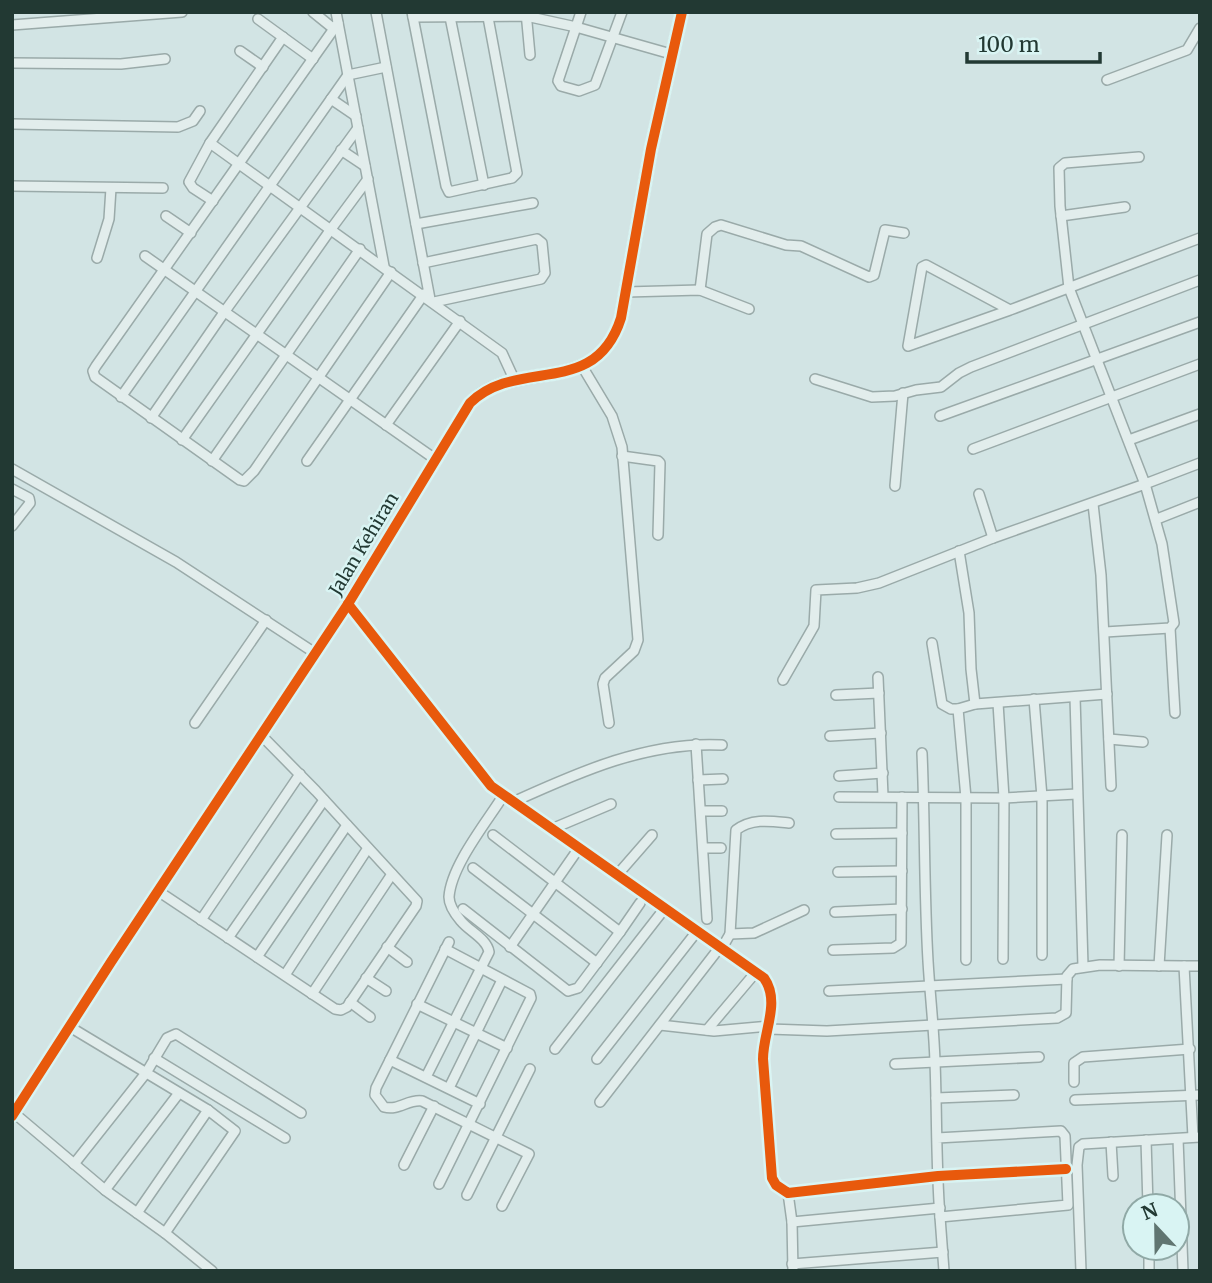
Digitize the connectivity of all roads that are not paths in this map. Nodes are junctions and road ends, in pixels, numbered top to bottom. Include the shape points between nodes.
1 (182, 12) edge
2 (313, 12) edge
3 (337, 12) edge
4 (376, 12) edge
5 (580, 12) edge
6 (621, 12) edge
7 (682, 12) edge
8 (449, 14) edge
9 (487, 14) edge
10 (526, 14) edge
11 (120, 15) edge
12 (413, 15) edge
13 (258, 19) dead end
14 (12, 25) edge
15 (336, 26) junction
16 (576, 27) junction
17 (1200, 28) edge
18 (283, 37) junction
19 (613, 38) junction
20 (240, 51) dead end
21 (671, 54) junction
22 (530, 55) dead end
23 (165, 59) dead end
24 (313, 59) junction
25 (12, 63) edge
26 (263, 66) junction
27 (386, 67) junction
28 (348, 75) junction
29 (1107, 80) dead end
30 (331, 99) junction
31 (200, 111) dead end
32 (356, 116) junction
33 (12, 124) edge
34 (358, 128) junction
35 (210, 143) junction
36 (341, 150) junction
37 (1139, 157) dead end
38 (239, 164) junction
39 (365, 166) junction
40 (368, 179) junction
41 (269, 185) junction
42 (484, 185) junction
43 (12, 186) edge
44 (111, 188) junction
45 (163, 188) dead end
46 (213, 201) junction
47 (533, 203) dead end
48 (300, 207) junction
49 (1125, 207) dead end
50 (166, 216) dead end
51 (1061, 216) junction
52 (416, 224) junction
53 (331, 229) junction
54 (191, 233) junction
55 (904, 233) dead end
56 (1200, 237) edge
57 (360, 250) junction
58 (145, 256) dead end
59 (97, 258) dead end
60 (423, 263) junction
61 (165, 269) junction
62 (388, 269) junction
63 (1200, 280) edge
64 (1069, 288) junction
65 (195, 290) junction
66 (700, 290) junction
67 (626, 292) junction
68 (429, 298) junction
69 (749, 309) dead end
70 (1010, 310) junction
71 (225, 311) junction
72 (460, 321) junction
73 (1200, 322) edge
74 (1084, 324) junction
75 (256, 333) junction
76 (287, 355) junction
77 (1098, 359) junction
78 (1200, 364) edge
79 (582, 366) junction
80 (317, 377) junction
81 (514, 379) junction
82 (815, 379) dead end
83 (903, 393) junction
84 (121, 397) junction
85 (1112, 397) junction
86 (350, 400) junction
87 (1200, 414) edge
88 (940, 416) dead end
89 (151, 418) junction
90 (386, 425) junction
91 (182, 440) junction
92 (1129, 440) junction
93 (973, 449) dead end
94 (622, 456) junction
95 (435, 459) junction
96 (212, 461) junction
97 (307, 461) dead end
98 (1200, 463) edge
99 (12, 469) edge
100 (1145, 484) junction
101 (895, 486) dead end
102 (12, 489) edge
103 (979, 494) dead end
104 (1200, 502) edge
105 (1093, 504) junction
106 (1157, 519) junction
107 (12, 526) edge
108 (658, 535) dead end
109 (993, 538) junction
110 (959, 551) junction
111 (348, 604) junction
112 (266, 620) junction
113 (1170, 628) junction
114 (1105, 632) junction
115 (932, 643) dead end
116 (315, 653) junction
117 (878, 677) dead end
118 (783, 680) dead end
119 (879, 693) junction
120 (1107, 694) junction
121 (836, 695) dead end
122 (1075, 696) junction
123 (1034, 699) junction
124 (998, 703) junction
125 (975, 704) junction
126 (958, 709) junction
127 (1175, 713) dead end
128 (195, 723) dead end
129 (609, 723) dead end
130 (881, 733) junction
131 (261, 735) junction
132 (830, 736) dead end
133 (1109, 739) junction
134 (1143, 742) dead end
135 (696, 744) junction
136 (722, 745) dead end
137 (922, 753) dead end
138 (883, 773) junction
139 (300, 774) junction
140 (839, 776) dead end
141 (723, 779) dead end
142 (698, 780) junction
143 (1111, 786) dead end
144 (1077, 794) junction
145 (503, 796) junction
146 (883, 796) junction
147 (924, 796) junction
148 (839, 797) dead end
149 (902, 797) junction
150 (1042, 797) junction
151 (966, 798) junction
152 (1004, 798) junction
153 (324, 800) junction
154 (513, 802) junction
155 (611, 804) dead end
156 (701, 811) junction
157 (722, 811) dead end
158 (789, 823) dead end
159 (347, 825) junction
160 (554, 828) junction
161 (902, 833) junction
162 (836, 834) dead end
163 (494, 835) dead end
164 (652, 835) dead end
165 (1122, 835) dead end
166 (1167, 835) dead end
167 (368, 848) junction
168 (579, 848) junction
169 (704, 848) junction
170 (721, 848) dead end
171 (473, 868) dead end
172 (902, 871) junction
173 (838, 872) dead end
174 (392, 874) junction
175 (618, 874) junction
176 (556, 882) junction
177 (158, 891) junction
178 (640, 903) dead end
179 (665, 908) junction
180 (463, 909) dead end
181 (902, 909) junction
182 (804, 910) dead end
183 (835, 912) dead end
184 (533, 913) junction
185 (707, 919) dead end
186 (201, 920) junction
187 (698, 930) junction
188 (620, 932) junction
189 (730, 934) junction
190 (228, 937) junction
191 (387, 947) junction
192 (510, 947) junction
193 (721, 948) junction
194 (833, 950) dead end
195 (1042, 956) dead end
196 (257, 957) junction
197 (1003, 959) dead end
198 (966, 960) dead end
199 (407, 962) dead end
200 (597, 963) junction
201 (1083, 966) junction
202 (1119, 966) junction
203 (1159, 966) junction
204 (1184, 966) junction
205 (1200, 966) edge
206 (480, 969) junction
207 (756, 972) junction
208 (285, 975) junction
209 (366, 978) junction
210 (1067, 979) junction
211 (502, 980) junction
212 (930, 985) junction
213 (386, 991) dead end
214 (829, 991) dead end
215 (312, 994) junction
216 (350, 1003) junction
217 (418, 1004) junction
218 (370, 1017) dead end
219 (454, 1021) junction
220 (933, 1024) junction
221 (660, 1025) junction
222 (70, 1027) junction
223 (769, 1028) junction
224 (707, 1030) junction
225 (477, 1032) junction
226 (507, 1048) junction
227 (555, 1049) dead end
228 (1190, 1049) junction
229 (1039, 1057) dead end
230 (155, 1058) junction
231 (597, 1059) dead end
232 (390, 1060) junction
233 (1195, 1060) edge
234 (935, 1063) junction
235 (895, 1064) dead end
236 (530, 1069) dead end
237 (146, 1073) junction
238 (426, 1077) junction
239 (1074, 1082) dead end
240 (449, 1088) junction
241 (179, 1093) junction
242 (1014, 1095) dead end
243 (1196, 1095) edge
244 (936, 1098) junction
245 (1076, 1101) dead end
246 (600, 1102) dead end
247 (480, 1104) junction
248 (434, 1107) junction
249 (208, 1110) junction
250 (301, 1113) dead end
251 (13, 1115) edge
252 (470, 1124) junction
253 (496, 1137) junction
254 (1197, 1137) edge
255 (285, 1138) dead end
256 (937, 1138) junction
257 (1178, 1139) junction
258 (1146, 1140) junction
259 (1111, 1142) junction
260 (74, 1164) junction
261 (404, 1165) dead end
262 (1066, 1169) junction
263 (938, 1176) junction
264 (1113, 1176) dead end
265 (439, 1184) dead end
266 (105, 1190) junction
267 (1148, 1192) edge
268 (789, 1193) junction
269 (467, 1195) dead end
270 (502, 1206) dead end
271 (137, 1213) junction
272 (940, 1213) junction
273 (792, 1222) junction
274 (165, 1233) junction
275 (943, 1252) junction
276 (792, 1267) edge
277 (212, 1271) edge
278 (944, 1271) edge
279 (1081, 1271) edge
280 (1183, 1271) edge

1 - 11 street
2 - 15 street
3 - 15 street
4 - 27 street
5 - 16 street
6 - 19 street
7 - 21 street, Jalan Kehiran
8 - 9 street
8 - 12 street
8 - 42 street
9 - 10 street
9 - 42 street via 517,173
10 - 16 street
10 - 22 street
11 - 14 street
12 - 42 street via 446,186 449,192
13 - 18 street
15 - 24 street
15 - 28 street
16 - 19 street
16 - 19 street via 558,81 570,90 595,85
17 - 29 street via 1186,50
18 - 24 street
18 - 26 street
19 - 21 street
20 - 26 street
21 - 67 street, Jalan Kehiran
23 - 25 street via 121,64
24 - 38 street
26 - 35 street
27 - 28 street
27 - 52 street
28 - 30 street
28 - 32 street
30 - 32 street
30 - 41 street
31 - 33 street via 193,121 178,127
32 - 34 street
34 - 36 street
34 - 39 street
35 - 38 street
35 - 46 street via 188,181
36 - 39 street
36 - 48 street
37 - 51 street via 1061,165
38 - 41 street
38 - 46 street
39 - 40 street
40 - 53 street
40 - 62 street
41 - 48 street
41 - 65 street
43 - 44 street
44 - 45 street
44 - 59 street via 109,219
46 - 54 street
47 - 52 street
48 - 53 street
48 - 71 street
49 - 51 street
50 - 54 street
51 - 64 street
52 - 60 street
53 - 57 street
53 - 75 street
54 - 61 street
55 - 66 street via 884,231 872,277 801,246 786,246 721,225 707,234
56 - 64 street
57 - 62 street
57 - 76 street
58 - 61 street
60 - 68 street
60 - 68 street via 537,239 542,243 545,273 541,279
61 - 65 street
61 - 84 street via 93,371
62 - 68 street
62 - 80 street
63 - 74 street
64 - 70 street
64 - 74 street
65 - 71 street
65 - 84 street
66 - 67 street
66 - 69 street
67 - 79 street, Jalan Kehiran via 612,340
68 - 72 street
68 - 86 street
70 - 70 street via 998,315 908,346 926,265
71 - 75 street
71 - 89 street
72 - 81 street via 502,352
72 - 90 street
73 - 77 street
74 - 77 street
74 - 83 street via 971,367 942,387
75 - 76 street
75 - 91 street
76 - 80 street
76 - 96 street
77 - 85 street
77 - 88 street
78 - 85 street
79 - 81 street, Jalan Kehiran via 560,374
79 - 94 street via 612,416
80 - 86 street
80 - 96 street via 247,479 240,480
81 - 95 street, Jalan Kehiran via 482,391 470,402
82 - 83 street via 872,397
83 - 101 street
84 - 89 street
85 - 92 street
85 - 93 street
86 - 90 street
86 - 97 street
87 - 92 street
89 - 91 street
90 - 95 street
91 - 96 street
92 - 100 street
94 - 108 street via 660,463
94 - 129 street via 638,640 634,651 605,678
95 - 111 street, Jalan Kehiran
98 - 100 street
99 - 112 street via 123,530
100 - 105 street
100 - 106 street
102 - 107 street via 30,503
103 - 109 street
104 - 106 street
105 - 109 street
105 - 114 street
106 - 113 street via 1174,622
109 - 110 street
110 - 118 street via 869,586 816,590 814,626
110 - 125 street via 970,620
111 - 116 street, Jalan Kehiran
111 - 145 street via 475,768
112 - 116 street
112 - 128 street
113 - 114 street
113 - 127 street
114 - 120 street
115 - 126 street via 940,700 946,707
116 - 131 street, Jalan Kehiran
117 - 119 street
119 - 121 street
119 - 130 street
120 - 122 street
120 - 133 street
122 - 123 street
122 - 144 street
123 - 124 street
123 - 150 street
124 - 125 street
124 - 152 street
125 - 126 street
126 - 151 street
130 - 132 street
130 - 138 street
131 - 139 street
131 - 177 street, Jalan Kehiran
133 - 134 street
133 - 143 street
135 - 136 street
135 - 142 street
135 - 154 street via 611,762
137 - 147 street
138 - 140 street
138 - 146 street
139 - 153 street
139 - 186 street
141 - 142 street
142 - 156 street
144 - 150 street
144 - 201 street
145 - 154 street
145 - 206 street via 457,871 449,898 461,921 488,946
146 - 148 street
146 - 149 street
147 - 149 street
147 - 151 street
147 - 212 street
149 - 161 street
150 - 152 street
150 - 195 street
151 - 152 street
151 - 198 street
152 - 197 street
153 - 159 street
153 - 190 street
154 - 160 street
155 - 160 street
156 - 157 street
156 - 169 street
158 - 189 street via 766,820 736,830
159 - 167 street
159 - 196 street
160 - 168 street
161 - 162 street
161 - 172 street
163 - 176 street
164 - 175 street
165 - 202 street
166 - 203 street
167 - 174 street
167 - 208 street
168 - 175 street
168 - 176 street
169 - 170 street
169 - 185 street
171 - 184 street
172 - 173 street
172 - 181 street
174 - 191 street via 418,901
174 - 215 street
175 - 179 street
176 - 184 street
176 - 188 street
177 - 186 street
177 - 222 street, Jalan Kehiran
178 - 188 street
179 - 187 street
179 - 227 street
180 - 192 street
181 - 183 street
181 - 194 street via 901,943 896,946
182 - 189 street via 754,933
184 - 192 street
184 - 200 street
186 - 190 street
187 - 193 street
187 - 231 street
188 - 200 street
189 - 193 street
190 - 196 street
191 - 199 street
191 - 209 street
192 - 200 street via 568,991 578,988
193 - 207 street
193 - 221 street
196 - 208 street
201 - 202 street
201 - 210 street via 1069,972
202 - 203 street
203 - 204 street
204 - 205 street
204 - 228 street
206 - 211 street
206 - 217 street via 447,945
206 - 219 street
207 - 223 street via 769,985
207 - 224 street
208 - 215 street
209 - 213 street
209 - 216 street
210 - 212 street
210 - 220 street via 1068,1009 1063,1016
211 - 225 street
211 - 226 street via 531,998
212 - 214 street
212 - 220 street
215 - 216 street via 335,1009
216 - 218 street
217 - 219 street
217 - 232 street
219 - 225 street
219 - 238 street
220 - 223 street via 827,1031
220 - 234 street
221 - 224 street
221 - 246 street
222 - 237 street
222 - 251 street, Jalan Kehiran
223 - 224 street
223 - 268 street via 763,1059 772,1178
225 - 226 street
225 - 240 street
226 - 247 street
228 - 233 street
228 - 239 street via 1083,1057 1074,1063
229 - 234 street
230 - 237 street
230 - 250 street via 167,1038 176,1034
230 - 255 street
232 - 238 street
232 - 248 street via 376,1088 378,1102 398,1108 414,1100
233 - 243 street
234 - 235 street
234 - 244 street
236 - 253 street
237 - 241 street
237 - 260 street
238 - 240 street
240 - 247 street
241 - 249 street
241 - 266 street
242 - 244 street
243 - 245 street
243 - 254 street
244 - 256 street
247 - 252 street
248 - 252 street
248 - 261 street
249 - 271 street
249 - 274 street via 235,1131
251 - 260 street
252 - 253 street
252 - 265 street
253 - 269 street
253 - 270 street via 529,1154
254 - 257 street
256 - 262 street via 1061,1131
256 - 263 street
257 - 258 street
257 - 280 street
258 - 259 street
258 - 267 street
259 - 264 street
259 - 279 street via 1083,1144 1078,1151
260 - 266 street
262 - 263 street
262 - 272 street via 1068,1205 1063,1208
263 - 268 street
263 - 272 street
266 - 271 street
268 - 273 street
271 - 274 street
272 - 273 street
272 - 275 street
273 - 276 street
274 - 277 street
275 - 276 street
275 - 278 street

